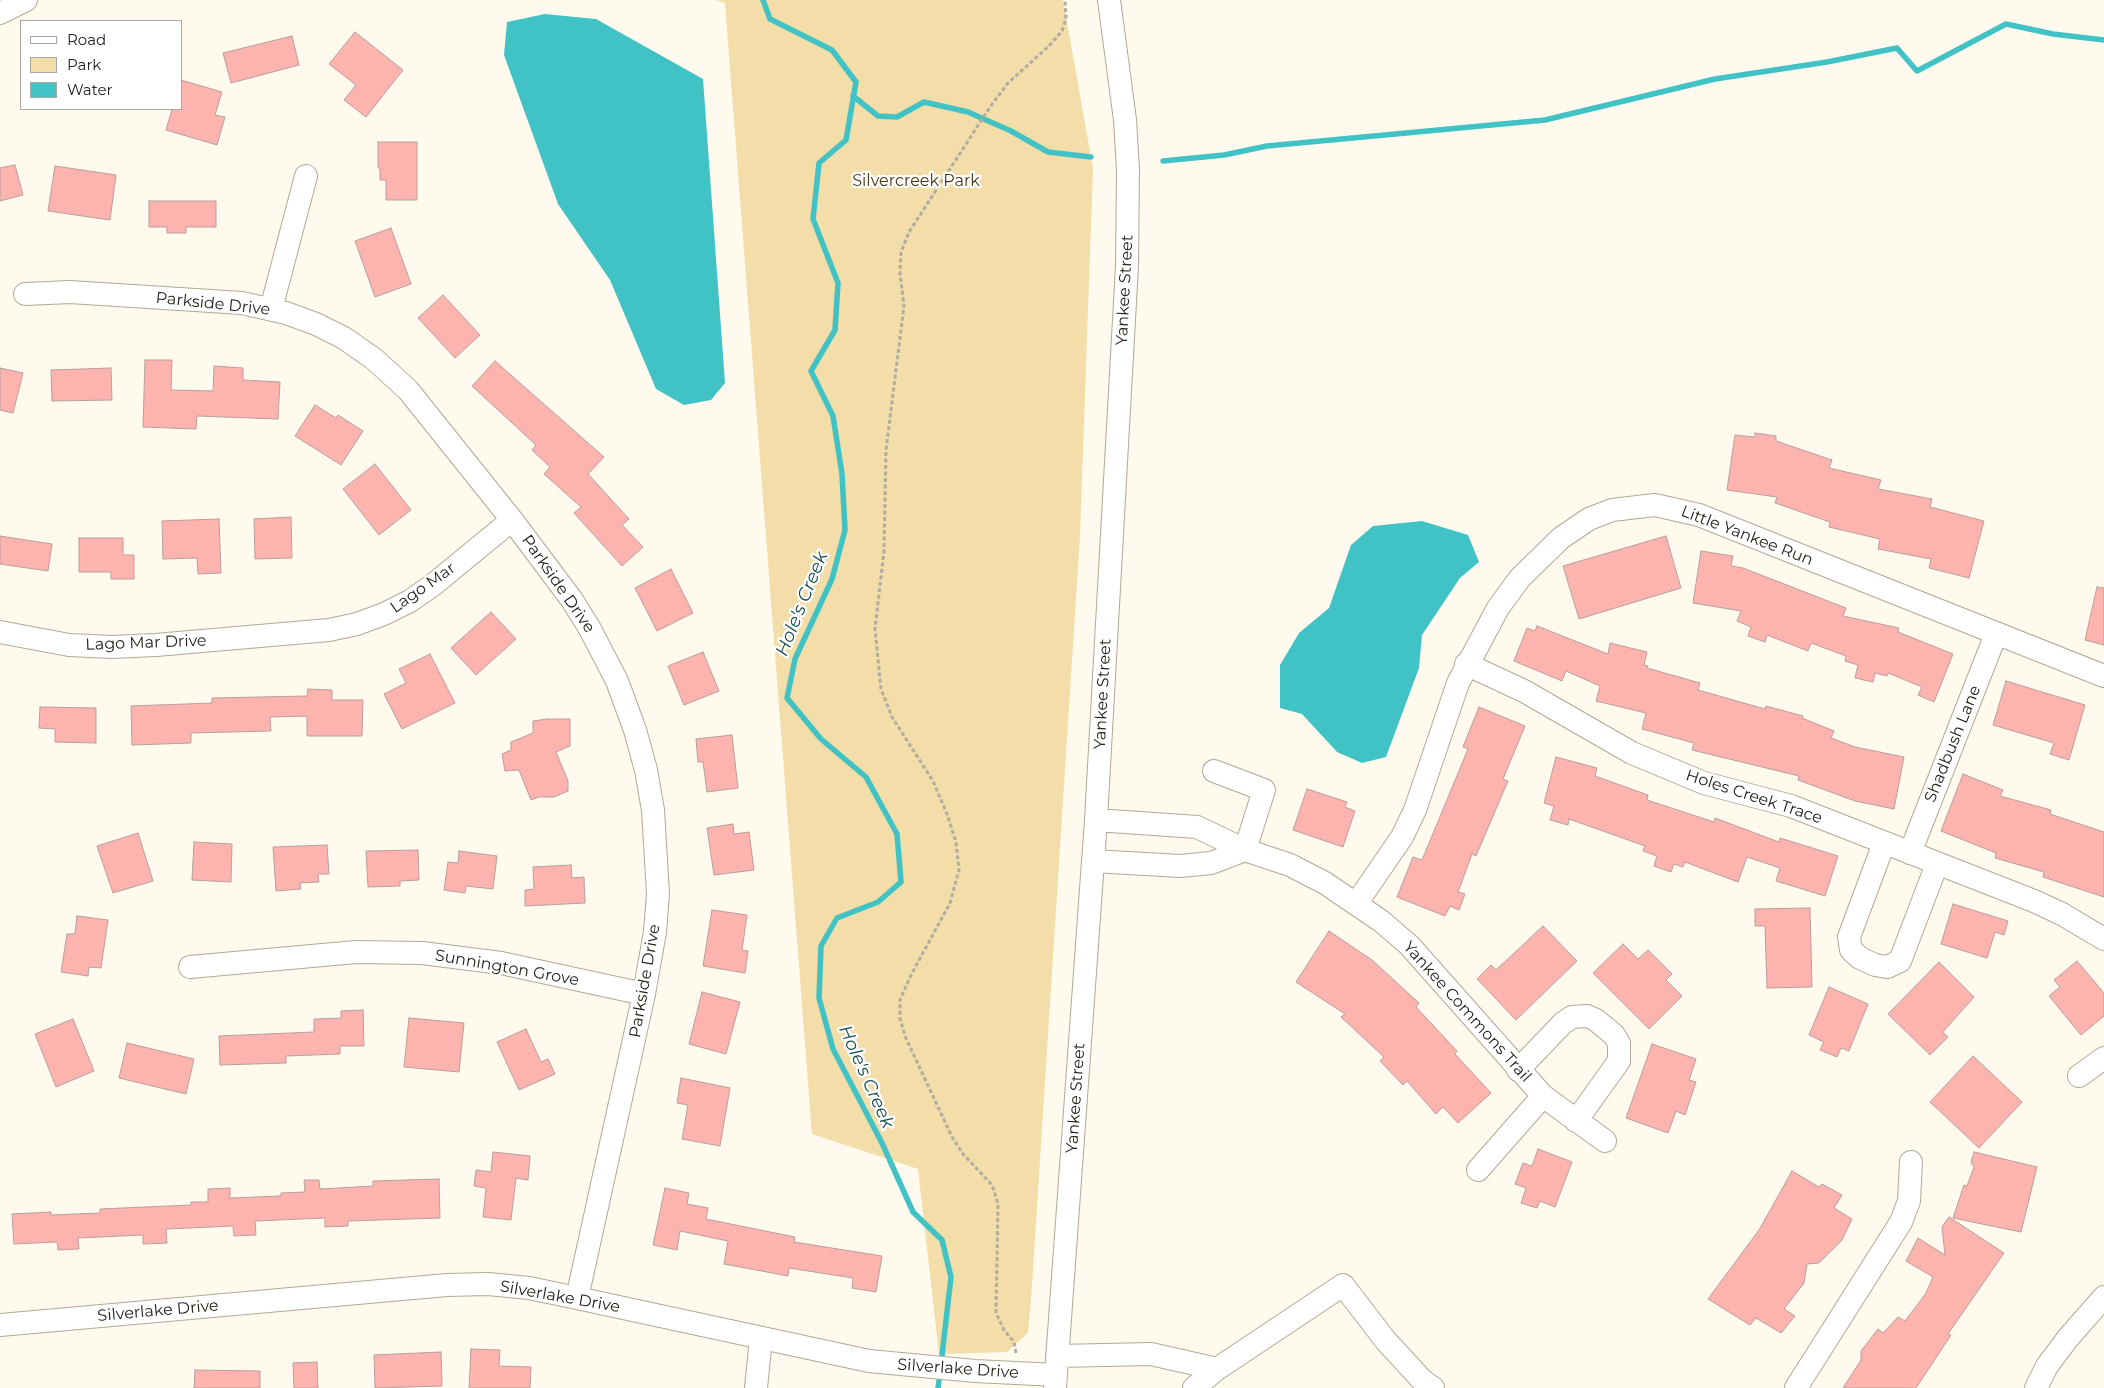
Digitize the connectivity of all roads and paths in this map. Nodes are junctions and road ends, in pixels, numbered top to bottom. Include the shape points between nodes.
1 (26, 0) edge
2 (1065, 0) edge
3 (1109, 0) edge
4 (0, 13) edge
5 (306, 176) dead end
6 (25, 294) dead end
7 (272, 309) junction
8 (512, 520) junction
9 (0, 632) edge
10 (1996, 634) junction
11 (262, 636) joint
12 (1466, 664) junction
13 (2104, 676) edge
14 (1214, 771) dead end
15 (1096, 820) junction
16 (1884, 843) junction
17 (1245, 850) junction
18 (1910, 853) junction
19 (1093, 860) junction
20 (1937, 864) junction
21 (1356, 904) junction
22 (2104, 939) edge
23 (190, 967) dead end
24 (644, 994) junction
25 (2104, 1058) edge
26 (1518, 1070) junction
27 (2079, 1076) dead end
28 (1542, 1096) junction
29 (1576, 1121) junction
30 (1605, 1141) dead end
31 (1910, 1162) dead end
32 (1478, 1170) dead end
33 (2104, 1297) edge
34 (577, 1298) junction
35 (0, 1325) edge
36 (761, 1338) junction
37 (1216, 1370) junction
38 (1014, 1373) junction
39 (1056, 1373) edge
40 (756, 1388) edge
41 (1194, 1388) edge
42 (1433, 1388) edge
43 (1796, 1388) edge
44 (2036, 1388) edge

1 - 4 street
2 - 38 path via 1066,20 1062,31 1008,83 990,107 909,232 901,252 904,306 886,450 884,551 875,629 881,689 892,717 933,781 956,842 959,870 950,903 900,1000 900,1018 952,1137 992,1186 998,1204 996,1313 1017,1348
3 - 15 street, Yankee Street via 1124,120 1128,224
5 - 7 street
6 - 7 street, Parkside Drive via 70,292 242,303
7 - 8 street, Parkside Drive via 316,324 374,359 408,390
8 - 11 street, Lago Mar via 433,585 384,614 329,630
8 - 24 street, Parkside Drive via 590,629 616,680 635,730 653,810 658,894
9 - 11 street, Lago Mar Drive via 69,645 112,647
10 - 12 street, Little Yankee Run via 1699,515 1655,505 1634,506 1589,518 1543,554 1498,608
10 - 13 street, Little Yankee Run
10 - 18 street, Shadbush Lane
12 - 16 street, Holes Creek Trace via 1524,691 1632,753 1678,773 1791,806
12 - 21 street, Little Yankee Run via 1415,810 1402,837
14 - 17 street via 1264,790
15 - 17 street, Yankee Commons Trail via 1197,827
15 - 19 street, Yankee Street
16 - 18 street, Holes Creek Trace
16 - 20 street via 1849,938 1851,950 1875,965 1887,967 1900,961
17 - 19 street via 1211,862 1180,866
17 - 21 street, Yankee Commons Trail via 1290,865
18 - 20 street, Holes Creek Trace
19 - 39 street, Yankee Street
20 - 22 street, Holes Creek Trace via 2062,914
21 - 26 street, Yankee Commons Trail via 1409,945
23 - 24 street, Sunnington Grove via 356,952 422,953 501,963
24 - 34 street, Parkside Drive
25 - 27 street
26 - 28 street, Yankee Commons Trail
26 - 29 street via 1572,1017 1587,1016 1614,1035 1619,1043 1619,1061
28 - 29 street, Yankee Commons Trail
28 - 32 street
29 - 30 street, Yankee Commons Trail
31 - 43 street via 1909,1201 1901,1222
33 - 44 street via 2062,1345
34 - 35 street, Silverlake Drive via 488,1284 447,1285
34 - 36 street, Silverlake Drive
36 - 38 street, Silverlake Drive via 869,1361
36 - 40 street
37 - 39 street, Silverlake Drive via 1151,1354
37 - 41 street
37 - 42 street via 1343,1285 1386,1341
38 - 39 street, Silverlake Drive

